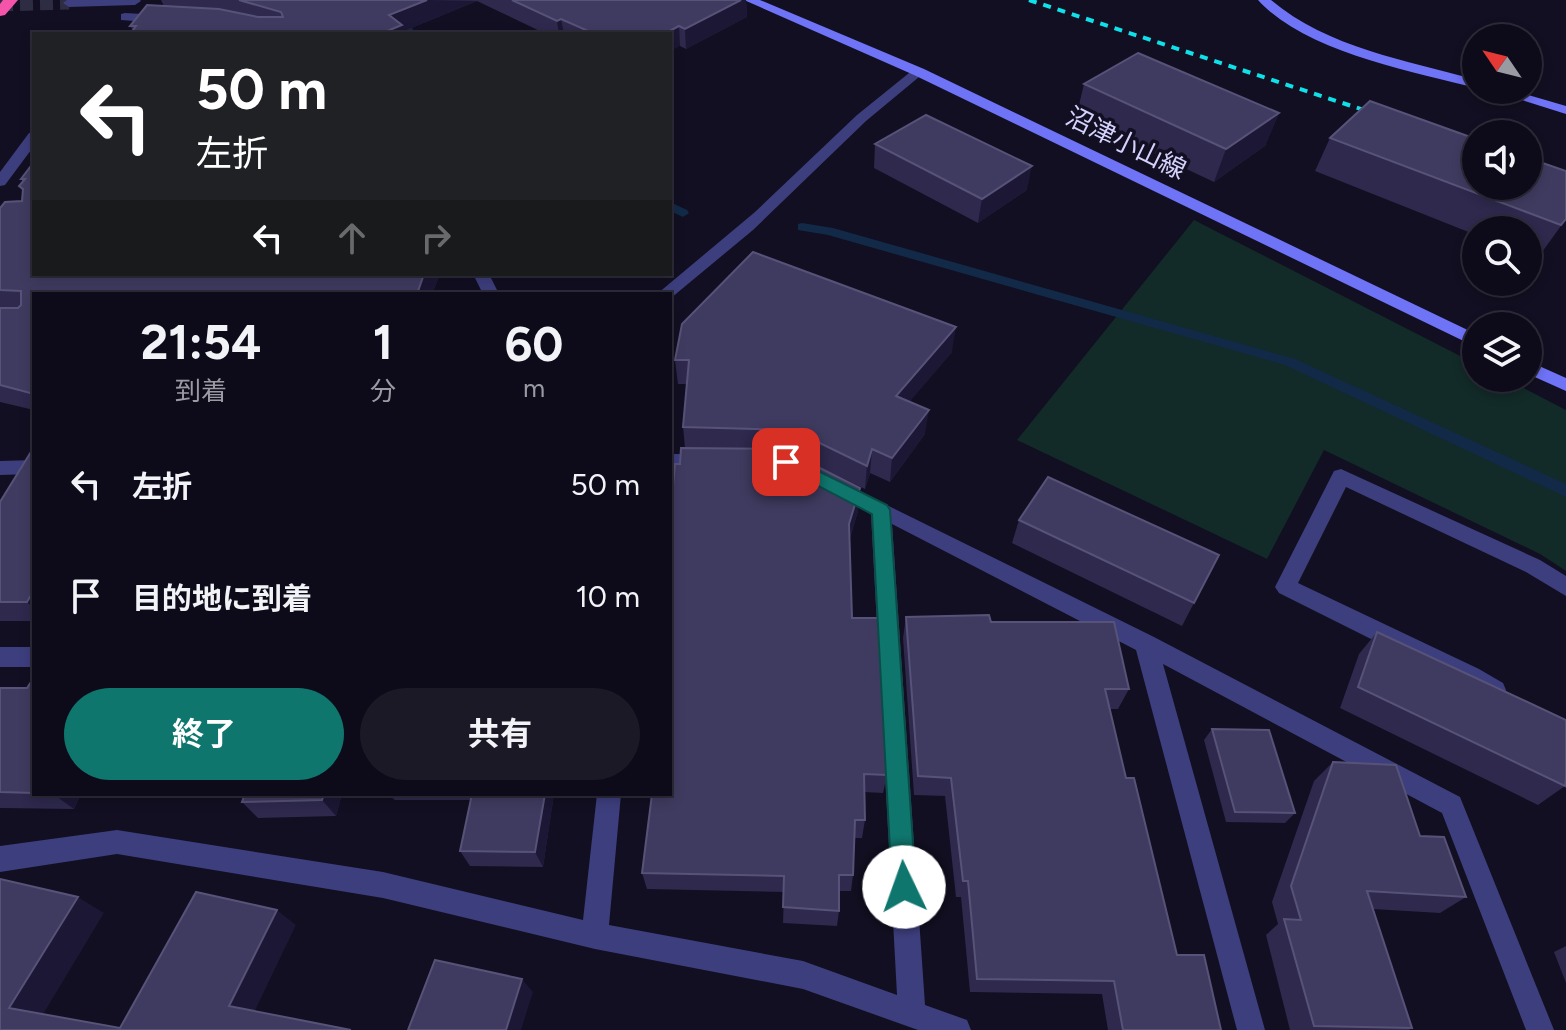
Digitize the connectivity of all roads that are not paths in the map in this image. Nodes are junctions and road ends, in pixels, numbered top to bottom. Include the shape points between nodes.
1 (11, 0) edge
2 (750, 0) edge
3 (1264, 0) edge
4 (136, 1) edge
5 (69, 3) dead end
6 (0, 12) edge
7 (169, 19) edge
8 (919, 72) junction
9 (1462, 80) edge
10 (1542, 103) edge
11 (1566, 110) edge
12 (32, 139) edge
13 (0, 182) edge
14 (667, 292) edge
15 (1462, 334) edge
16 (1542, 374) edge
17 (1566, 385) edge
18 (672, 461) edge
19 (728, 461) edge
20 (32, 467) edge
21 (0, 468) edge
22 (813, 475) edge
23 (881, 510) junction
24 (1566, 587) edge
25 (1146, 644) junction
26 (0, 657) edge
27 (32, 657) edge
28 (1512, 701) edge
29 (609, 796) edge
30 (0, 859) edge
31 (595, 936) junction
32 (912, 1012) junction
33 (957, 1030) edge
34 (1251, 1030) edge
35 (1540, 1030) edge

1 - 6 highway
2 - 8 main road, 沼津小山線
3 - 9 main road via 1286,20 1321,38
4 - 5 street
4 - 7 street via 123,20
8 - 14 street
8 - 15 main road, 沼津小山線
10 - 11 main road
12 - 13 street
16 - 17 main road
18 - 19 street
20 - 21 street
22 - 23 street
23 - 25 street
23 - 32 street
24 - 28 street via 1533,566 1341,476 1286,587
25 - 34 street
25 - 35 street via 1451,805
26 - 27 street
29 - 31 street
30 - 31 street via 117,842 383,885
31 - 32 street via 803,975
32 - 33 street

